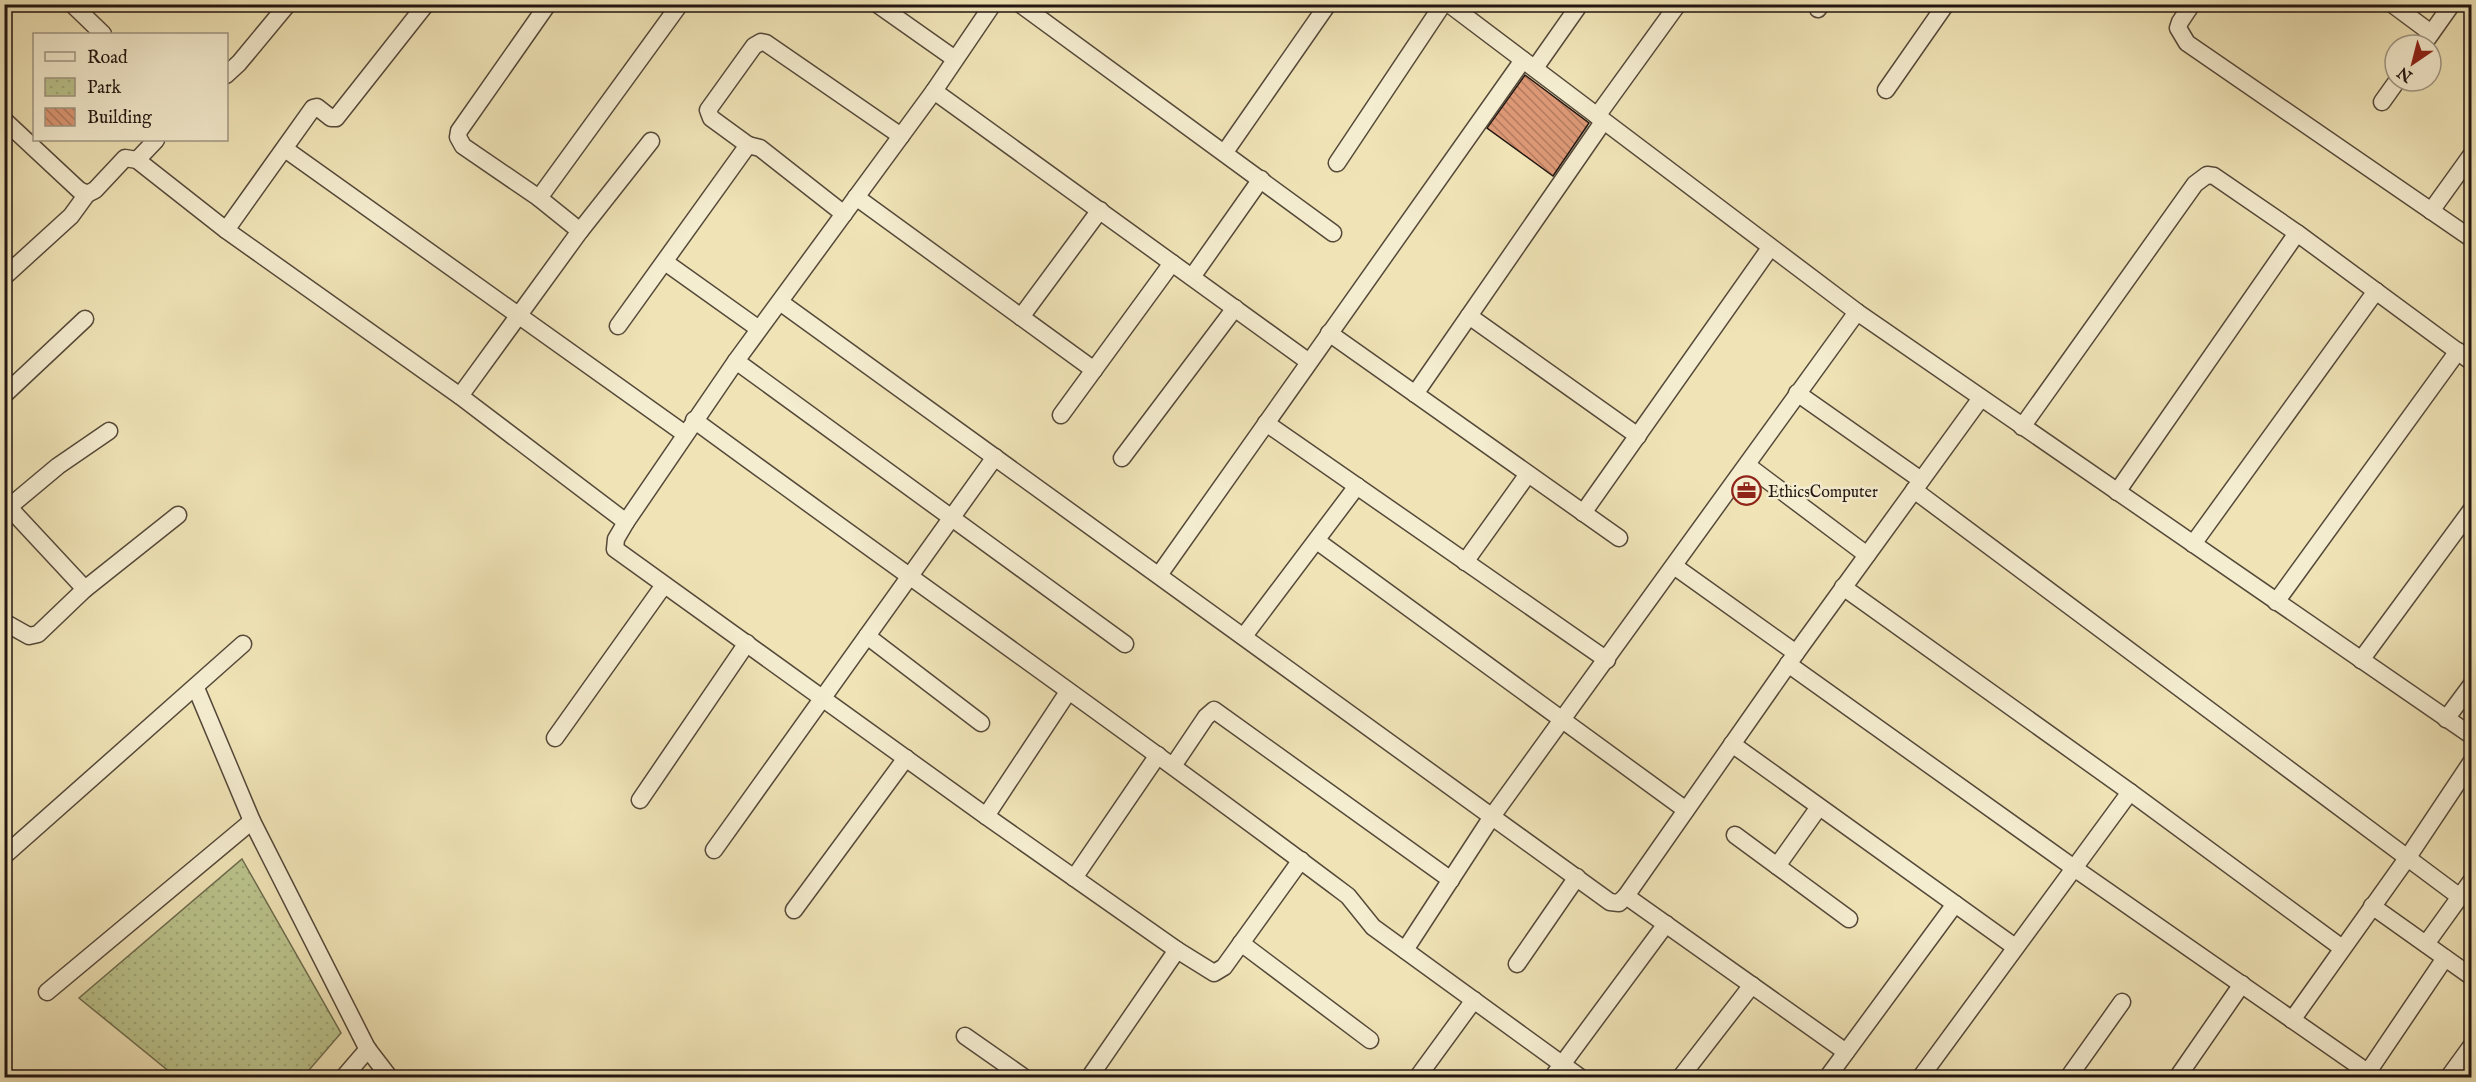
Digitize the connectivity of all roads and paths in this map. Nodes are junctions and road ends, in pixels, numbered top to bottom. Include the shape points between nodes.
1 (72, 4) edge
2 (288, 4) edge
3 (426, 4) edge
4 (548, 4) edge
5 (680, 4) edge
6 (877, 4) edge
7 (993, 4) edge
8 (1020, 4) edge
9 (1328, 4) edge
10 (1443, 4) edge
11 (1449, 4) edge
12 (1580, 4) edge
13 (1678, 4) edge
14 (1946, 4) edge
15 (2192, 4) edge
16 (2392, 4) edge
17 (2452, 4) edge
18 (102, 33) edge
19 (2421, 33) edge
20 (2431, 33) edge
21 (955, 59) junction
22 (1529, 64) junction
23 (228, 73) edge
24 (1886, 90) dead end
25 (934, 91) junction
26 (2388, 93) edge
27 (2382, 102) dead end
28 (1600, 119) junction
29 (4, 120) edge
30 (901, 136) junction
31 (155, 141) edge
32 (651, 141) dead end
33 (748, 145) junction
34 (285, 149) junction
35 (1225, 152) junction
36 (2472, 154) edge
37 (137, 160) junction
38 (1337, 163) dead end
39 (1262, 179) junction
40 (87, 194) junction
41 (539, 198) junction
42 (856, 198) junction
43 (1100, 210) junction
44 (2431, 211) junction
45 (843, 214) junction
46 (226, 230) junction
47 (580, 231) junction
48 (1333, 233) dead end
49 (2297, 233) junction
50 (2472, 239) edge
51 (1770, 248) junction
52 (665, 262) junction
53 (1172, 263) junction
54 (4, 277) edge
55 (1192, 277) junction
56 (2376, 291) junction
57 (780, 302) junction
58 (1235, 308) junction
59 (1857, 312) junction
60 (518, 315) junction
61 (1469, 316) junction
62 (1021, 317) junction
63 (85, 319) dead end
64 (618, 326) dead end
65 (759, 329) junction
66 (1329, 333) junction
67 (2465, 356) edge
68 (736, 361) junction
69 (1308, 362) junction
70 (1094, 370) junction
71 (1797, 393) junction
72 (1415, 394) junction
73 (4, 395) edge
74 (460, 396) junction
75 (1980, 398) junction
76 (1061, 415) dead end
77 (1266, 423) junction
78 (690, 427) junction
79 (2022, 427) junction
80 (109, 431) dead end
81 (1638, 436) junction
82 (995, 457) junction
83 (1122, 458) dead end
84 (1747, 465) junction
85 (1528, 474) junction
86 (1918, 485) junction
87 (1357, 486) junction
88 (2117, 492) junction
89 (7, 504) edge
90 (2472, 509) edge
91 (1583, 513) junction
92 (178, 515) dead end
93 (951, 519) junction
94 (626, 522) junction
95 (1619, 538) dead end
96 (1317, 541) junction
97 (2193, 544) junction
98 (1867, 555) junction
99 (1465, 562) junction
100 (1674, 566) junction
101 (1159, 575) junction
102 (909, 578) junction
103 (664, 585) junction
104 (1843, 587) junction
105 (85, 589) junction
106 (2276, 602) junction
107 (4, 622) edge
108 (867, 636) junction
109 (1244, 636) junction
110 (747, 643) junction
111 (243, 644) dead end
112 (1125, 644) dead end
113 (1792, 659) junction
114 (1606, 660) junction
115 (2361, 660) junction
116 (2472, 684) edge
117 (196, 688) junction
118 (1068, 692) junction
119 (822, 697) junction
120 (1564, 719) junction
121 (2446, 719) junction
122 (981, 723) dead end
123 (2472, 736) edge
124 (555, 738) dead end
125 (1732, 744) junction
126 (1158, 754) junction
127 (906, 758) junction
128 (2472, 761) edge
129 (1173, 766) junction
130 (2130, 792) junction
131 (640, 800) dead end
132 (1820, 807) junction
133 (1686, 810) junction
134 (1493, 815) junction
135 (986, 816) junction
136 (252, 821) junction
137 (1736, 835) dead end
138 (714, 850) dead end
139 (4, 856) edge
140 (2408, 857) junction
141 (1301, 860) junction
142 (1777, 866) junction
143 (2074, 868) junction
144 (1577, 877) junction
145 (1074, 878) junction
146 (1451, 880) junction
147 (2472, 880) edge
148 (1626, 896) junction
149 (2460, 897) junction
150 (1955, 904) junction
151 (2372, 906) junction
152 (794, 910) dead end
153 (1849, 919) dead end
154 (1666, 924) junction
155 (1241, 943) junction
156 (2426, 944) junction
157 (2015, 947) junction
158 (2342, 948) junction
159 (1178, 950) junction
160 (1405, 950) junction
161 (2445, 958) junction
162 (1517, 964) dead end
163 (2472, 977) edge
164 (2242, 984) junction
165 (1752, 985) junction
166 (47, 992) dead end
167 (1474, 1000) junction
168 (2122, 1002) dead end
169 (2292, 1020) junction
170 (965, 1036) dead end
171 (1370, 1040) dead end
172 (2472, 1045) edge
173 (368, 1049) junction
174 (1846, 1052) junction
175 (1562, 1063) junction
176 (1006, 1072) edge
177 (2372, 1075) edge
178 (343, 1077) edge
179 (390, 1077) edge
180 (1025, 1077) edge
181 (1089, 1077) edge
182 (1418, 1077) edge
183 (1552, 1077) edge
184 (1581, 1077) edge
185 (1680, 1077) edge
186 (1827, 1077) edge
187 (1920, 1077) edge
188 (2068, 1077) edge
189 (2177, 1077) edge
190 (2448, 1077) edge

1 - 18 street
2 - 23 street
3 - 34 street via 336,118 314,107
4 - 41 street via 458,137 463,146
5 - 41 street
6 - 21 street
7 - 21 street
8 - 35 street
9 - 35 street
10 - 38 street
11 - 22 street
12 - 22 street
13 - 28 street
14 - 24 street
15 - 44 street via 2178,28 2187,42
16 - 19 street
17 - 20 street
21 - 25 street
22 - 28 street
22 - 66 street
25 - 30 street
25 - 43 street
26 - 27 street
28 - 51 street
28 - 61 street
29 - 40 street
30 - 33 street via 761,42 754,46 708,110 711,118
30 - 42 street
31 - 37 street
32 - 47 street
33 - 45 street via 760,148
33 - 52 street
34 - 46 street
34 - 60 street
35 - 39 street
36 - 44 street
37 - 40 street via 125,158
37 - 46 street
39 - 48 street
39 - 55 street
40 - 54 street via 72,216
41 - 47 street
42 - 45 street
42 - 62 street
43 - 53 street
43 - 62 street
44 - 50 street
45 - 57 street
46 - 74 street
47 - 60 street
49 - 56 street
49 - 79 street via 2214,176 2200,178
49 - 88 street
51 - 59 street
51 - 81 street
52 - 64 street
52 - 65 street
53 - 55 street
53 - 70 street
55 - 58 street
56 - 67 street
56 - 97 street
57 - 65 street
57 - 82 street
58 - 69 street
58 - 83 street
59 - 71 street
59 - 75 street
60 - 74 street
60 - 78 street
61 - 72 street
61 - 81 street
62 - 70 street
63 - 73 street
65 - 68 street
66 - 69 street
66 - 72 street
67 - 106 street
68 - 78 street
68 - 93 street
69 - 77 street
70 - 76 street
71 - 84 street
71 - 86 street
72 - 85 street
74 - 94 street
75 - 79 street
75 - 86 street
77 - 87 street
77 - 101 street
78 - 94 street
78 - 102 street
79 - 88 street
80 - 89 street
81 - 91 street
82 - 93 street
82 - 101 street
84 - 98 street
84 - 100 street
85 - 91 street
85 - 99 street
86 - 98 street
86 - 140 street
87 - 96 street
87 - 99 street
88 - 97 street
89 - 105 street
90 - 115 street
91 - 95 street
92 - 105 street
93 - 102 street
93 - 112 street
94 - 103 street via 615,549
96 - 109 street
96 - 120 street
97 - 106 street
98 - 104 street
99 - 114 street
100 - 113 street
100 - 114 street
101 - 109 street
102 - 108 street
102 - 118 street
103 - 110 street
103 - 124 street
104 - 113 street
104 - 130 street
105 - 107 street via 34,636
106 - 115 street
108 - 119 street
108 - 122 street
109 - 134 street
110 - 119 street
110 - 131 street
111 - 117 street
113 - 125 street
113 - 143 street
114 - 120 street
115 - 121 street
116 - 121 street
117 - 136 street
117 - 139 street
118 - 126 street
118 - 135 street
119 - 127 street
119 - 138 street
120 - 133 street
120 - 134 street
121 - 123 street
125 - 132 street
125 - 133 street
126 - 129 street
126 - 145 street
127 - 135 street
127 - 152 street
128 - 140 street
129 - 141 street
129 - 146 street via 1214,710
130 - 143 street
130 - 158 street
132 - 142 street
132 - 150 street
133 - 148 street
134 - 144 street
134 - 146 street
135 - 145 street
136 - 166 street
136 - 173 street
137 - 142 street
140 - 149 street
140 - 151 street
141 - 155 street
141 - 160 street via 1356,903 1373,927
142 - 153 street
143 - 157 street
143 - 164 street
144 - 148 street via 1615,904
144 - 162 street
145 - 159 street
146 - 160 street
147 - 149 street
148 - 154 street
149 - 156 street
150 - 157 street
150 - 174 street
151 - 156 street
151 - 158 street
154 - 165 street
154 - 175 street
155 - 159 street via 1224,968 1214,973
155 - 171 street
156 - 161 street
157 - 187 street
158 - 169 street
159 - 181 street
160 - 167 street
161 - 163 street
161 - 177 street
164 - 169 street
164 - 189 street
165 - 174 street
165 - 185 street
167 - 175 street
167 - 182 street
168 - 188 street
169 - 177 street
170 - 176 street
172 - 190 street
173 - 178 street
173 - 179 street
174 - 186 street
175 - 183 street
175 - 184 street
176 - 180 street

